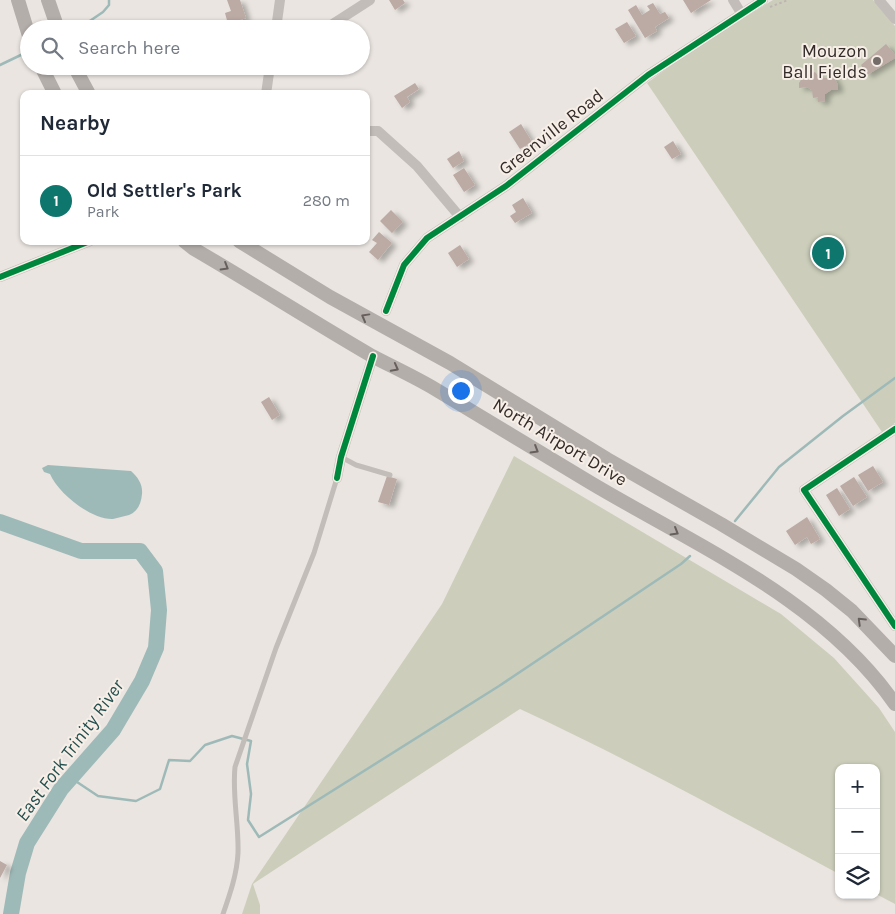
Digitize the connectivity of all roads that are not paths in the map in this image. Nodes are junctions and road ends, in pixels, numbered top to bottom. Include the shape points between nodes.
1 (18, 0) edge
2 (48, 0) edge
3 (280, 0) edge
4 (370, 0) edge
5 (733, 0) edge
6 (879, 0) edge
7 (766, 4) edge
8 (741, 13) junction
9 (895, 19) edge
10 (24, 20) edge
11 (55, 20) edge
12 (277, 20) edge
13 (339, 20) edge
14 (46, 75) edge
15 (79, 75) edge
16 (269, 75) edge
17 (53, 90) edge
18 (87, 90) edge
19 (267, 90) edge
20 (370, 131) edge
21 (460, 217) junction
22 (80, 245) edge
23 (190, 245) edge
24 (246, 245) edge
25 (0, 277) edge
26 (386, 311) dead end
27 (373, 356) junction
28 (895, 429) edge
29 (341, 457) junction
30 (390, 475) dead end
31 (337, 478) joint
32 (895, 626) edge
33 (895, 656) edge
34 (895, 704) edge
35 (223, 914) edge

1 - 10 main road
2 - 11 main road
3 - 12 street
4 - 13 street
5 - 8 street
6 - 9 street
7 - 8 street, Greenville Road
8 - 21 street, Greenville Road via 648,76 506,186
14 - 17 main road
15 - 18 main road
16 - 19 street
20 - 21 street via 378,131 417,166
21 - 26 street, Greenville Road via 427,238 411,256
22 - 25 street
23 -> 27 main road, North Airport Drive
33 -> 24 main road, North Airport Drive via 852,611 796,569
27 - 29 street
27 -> 34 main road, North Airport Drive via 434,388 780,594 832,633
28 - 32 street via 804,490
29 - 30 lane
29 - 31 street
31 - 35 lane via 314,553 237,760 234,781 238,863

